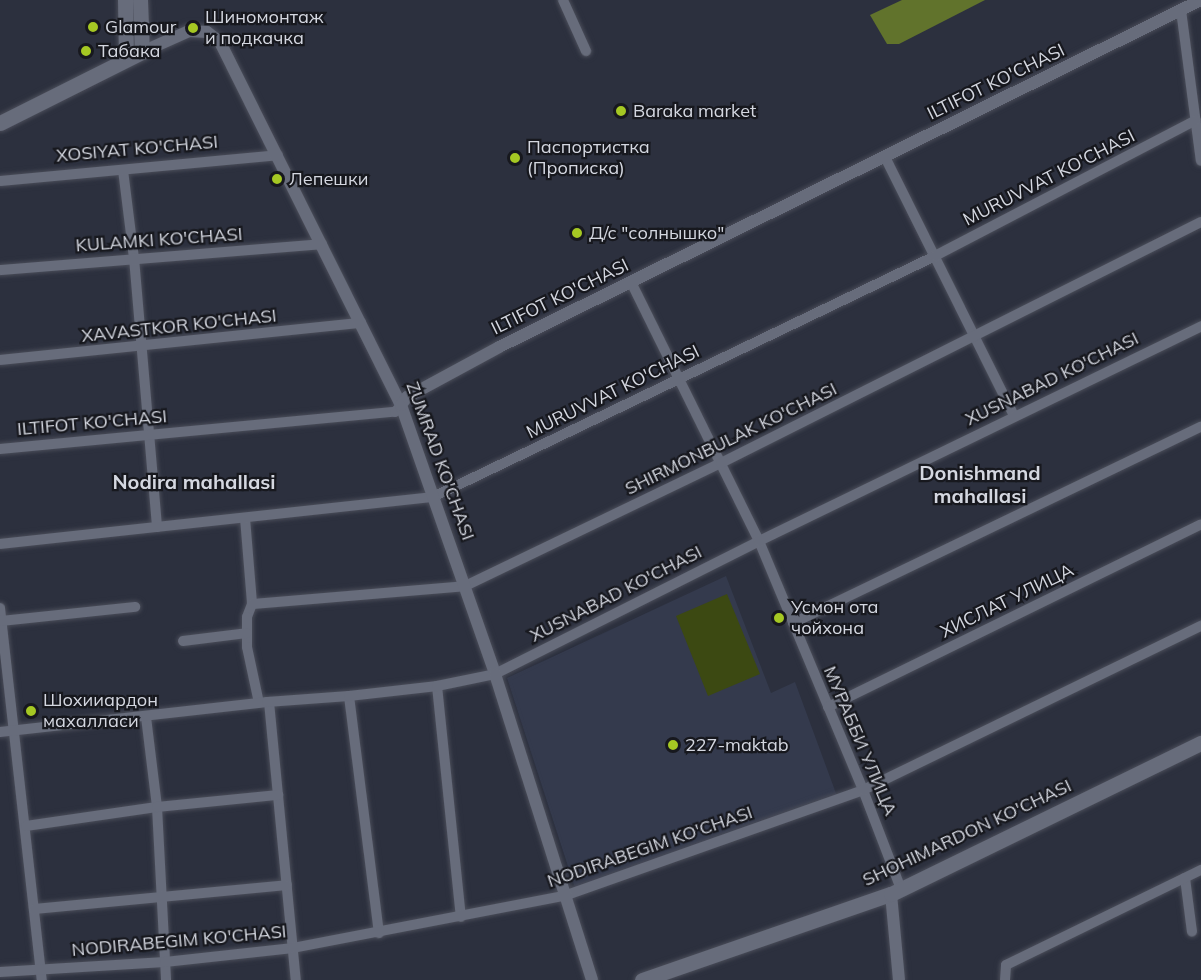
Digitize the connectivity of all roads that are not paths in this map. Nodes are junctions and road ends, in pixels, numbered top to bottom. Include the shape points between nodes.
1 (125, 0) edge
2 (140, 0) edge
3 (563, 0) edge
4 (1201, 0) edge
5 (1181, 10) junction
6 (586, 51) dead end
7 (142, 52) junction
8 (126, 59) junction
9 (1196, 120) junction
10 (0, 123) edge
11 (278, 155) junction
12 (885, 157) junction
13 (1201, 161) edge
14 (123, 170) junction
15 (0, 181) edge
16 (1201, 222) edge
17 (322, 244) junction
18 (935, 256) junction
19 (134, 258) junction
20 (0, 270) edge
21 (631, 282) junction
22 (361, 323) junction
23 (1201, 326) edge
24 (976, 336) junction
25 (141, 347) junction
26 (0, 360) edge
27 (679, 379) junction
28 (401, 405) junction
29 (1014, 416) junction
30 (1201, 428) edge
31 (149, 435) junction
32 (0, 449) edge
33 (721, 463) junction
34 (433, 497) junction
35 (245, 518) junction
36 (1201, 524) edge
37 (157, 527) junction
38 (759, 541) junction
39 (0, 544) edge
40 (465, 586) junction
41 (252, 604) junction
42 (135, 607) dead end
43 (0, 608) edge
44 (1, 621) edge
45 (793, 623) junction
46 (1201, 626) edge
47 (246, 633) junction
48 (1, 635) edge
49 (183, 641) dead end
50 (495, 674) junction
51 (437, 686) junction
52 (349, 696) junction
53 (264, 703) junction
54 (828, 707) junction
55 (146, 717) junction
56 (14, 730) junction
57 (0, 732) edge
58 (1201, 743) edge
59 (863, 790) junction
60 (278, 795) junction
61 (157, 807) junction
62 (26, 826) junction
63 (1201, 870) edge
64 (1185, 878) junction
65 (287, 885) junction
66 (896, 891) junction
67 (162, 895) junction
68 (564, 896) junction
69 (34, 909) junction
70 (461, 917) junction
71 (1192, 932) dead end
72 (379, 933) junction
73 (293, 948) junction
74 (165, 962) junction
75 (0, 972) edge
76 (41, 975) edge
77 (166, 980) edge
78 (296, 980) edge
79 (592, 980) edge
80 (642, 980) edge
81 (900, 980) edge
82 (1005, 980) edge

1 - 8 main road
2 - 7 main road
3 - 6 street
4 - 5 street, ILTIFOT KO'CHASI
5 - 9 street
5 - 12 street, ILTIFOT KO'CHASI
7 - 8 main road, ZUMRAD KO'CHASI
7 - 11 street, ZUMRAD KO'CHASI via 189,31 204,31 216,37 230,57
8 - 10 main road
9 - 13 street
9 - 18 street, MURUVVAT KO'CHASI
11 - 14 street, XOSIYAT KO'CHASI
11 - 17 street, ZUMRAD KO'CHASI
12 - 18 street
12 - 21 street, ILTIFOT KO'CHASI
14 - 15 street, XOSIYAT KO'CHASI
14 - 19 street
16 - 24 street, SHIRMONBULAK KO'CHASI
17 - 19 street, KULAMKI KO'CHASI
17 - 22 street, ZUMRAD KO'CHASI
18 - 24 street
18 - 27 street, MURUVVAT KO'CHASI
19 - 20 street, KULAMKI KO'CHASI
19 - 25 street
21 - 27 street, МУРАББИ УЛИЦА
21 - 28 street, ILTIFOT KO'CHASI via 499,347 407,397
22 - 25 street, XAVASTKOR KO'CHASI
22 - 28 street, ZUMRAD KO'CHASI
23 - 29 street, XUSNABAD KO'CHASI
24 - 29 street
24 - 33 street, SHIRMONBULAK KO'CHASI
25 - 26 street, XAVASTKOR KO'CHASI
25 - 31 street
27 - 33 street, МУРАББИ УЛИЦА
27 - 34 street, MURUVVAT KO'CHASI
28 - 31 street, ILTIFOT KO'CHASI via 395,412
28 - 34 street, ZUMRAD KO'CHASI
29 - 38 street, XUSNABAD KO'CHASI
30 - 45 street
31 - 32 street, ILTIFOT KO'CHASI
31 - 37 street
33 - 38 street, МУРАББИ УЛИЦА
33 - 40 street, SHIRMONBULAK KO'CHASI
34 - 35 street, MURUVVAT KO'CHASI
34 - 40 street, ZUMRAD KO'CHASI
35 - 37 street, MURUVVAT KO'CHASI
35 - 41 street
36 - 54 street, ХИСЛАТ УЛИЦА
37 - 39 street, MURUVVAT KO'CHASI
38 - 45 street, МУРАББИ УЛИЦА
38 - 50 street, XUSNABAD KO'CHASI
40 - 41 street, SHIRMONBULAK KO'CHASI
40 - 50 street, ZUMRAD KO'CHASI
41 - 47 street
42 - 44 street
43 - 44 street
44 - 48 street
45 - 54 street, МУРАББИ УЛИЦА
46 - 59 street, NODIRABEGIM KO'CHASI
47 - 49 street
47 - 53 street via 248,663
48 - 56 street
50 - 51 street, XUSNABAD KO'CHASI
50 - 68 street, ZUMRAD KO'CHASI
51 - 52 street, XUSNABAD KO'CHASI
51 - 70 street
52 - 53 street, XUSNABAD KO'CHASI
52 - 72 street
53 - 55 street, XUSNABAD KO'CHASI
53 - 60 street
54 - 59 street, МУРАББИ УЛИЦА
55 - 56 street, XUSNABAD KO'CHASI
55 - 61 street
56 - 57 street, XUSNABAD KO'CHASI
56 - 62 street
58 - 66 main road, SHOHIMARDON KO'CHASI
59 - 66 street, МУРАББИ УЛИЦА
59 - 68 street, NODIRABEGIM KO'CHASI
60 - 61 street
60 - 65 street
61 - 62 street
61 - 67 street
62 - 69 street
63 - 64 street
64 - 71 street
64 - 82 street via 1006,965
65 - 67 street
65 - 73 street
66 - 80 main road, SHOHIMARDON KO'CHASI
66 - 81 street
67 - 69 street
67 - 74 street
68 - 70 street, NODIRABEGIM KO'CHASI
68 - 79 street, ZUMRAD KO'CHASI
69 - 76 street
70 - 72 street, NODIRABEGIM KO'CHASI
72 - 73 street, NODIRABEGIM KO'CHASI
73 - 74 street, NODIRABEGIM KO'CHASI
73 - 78 street
74 - 76 street, NODIRABEGIM KO'CHASI
74 - 77 street
75 - 76 street, NODIRABEGIM KO'CHASI

